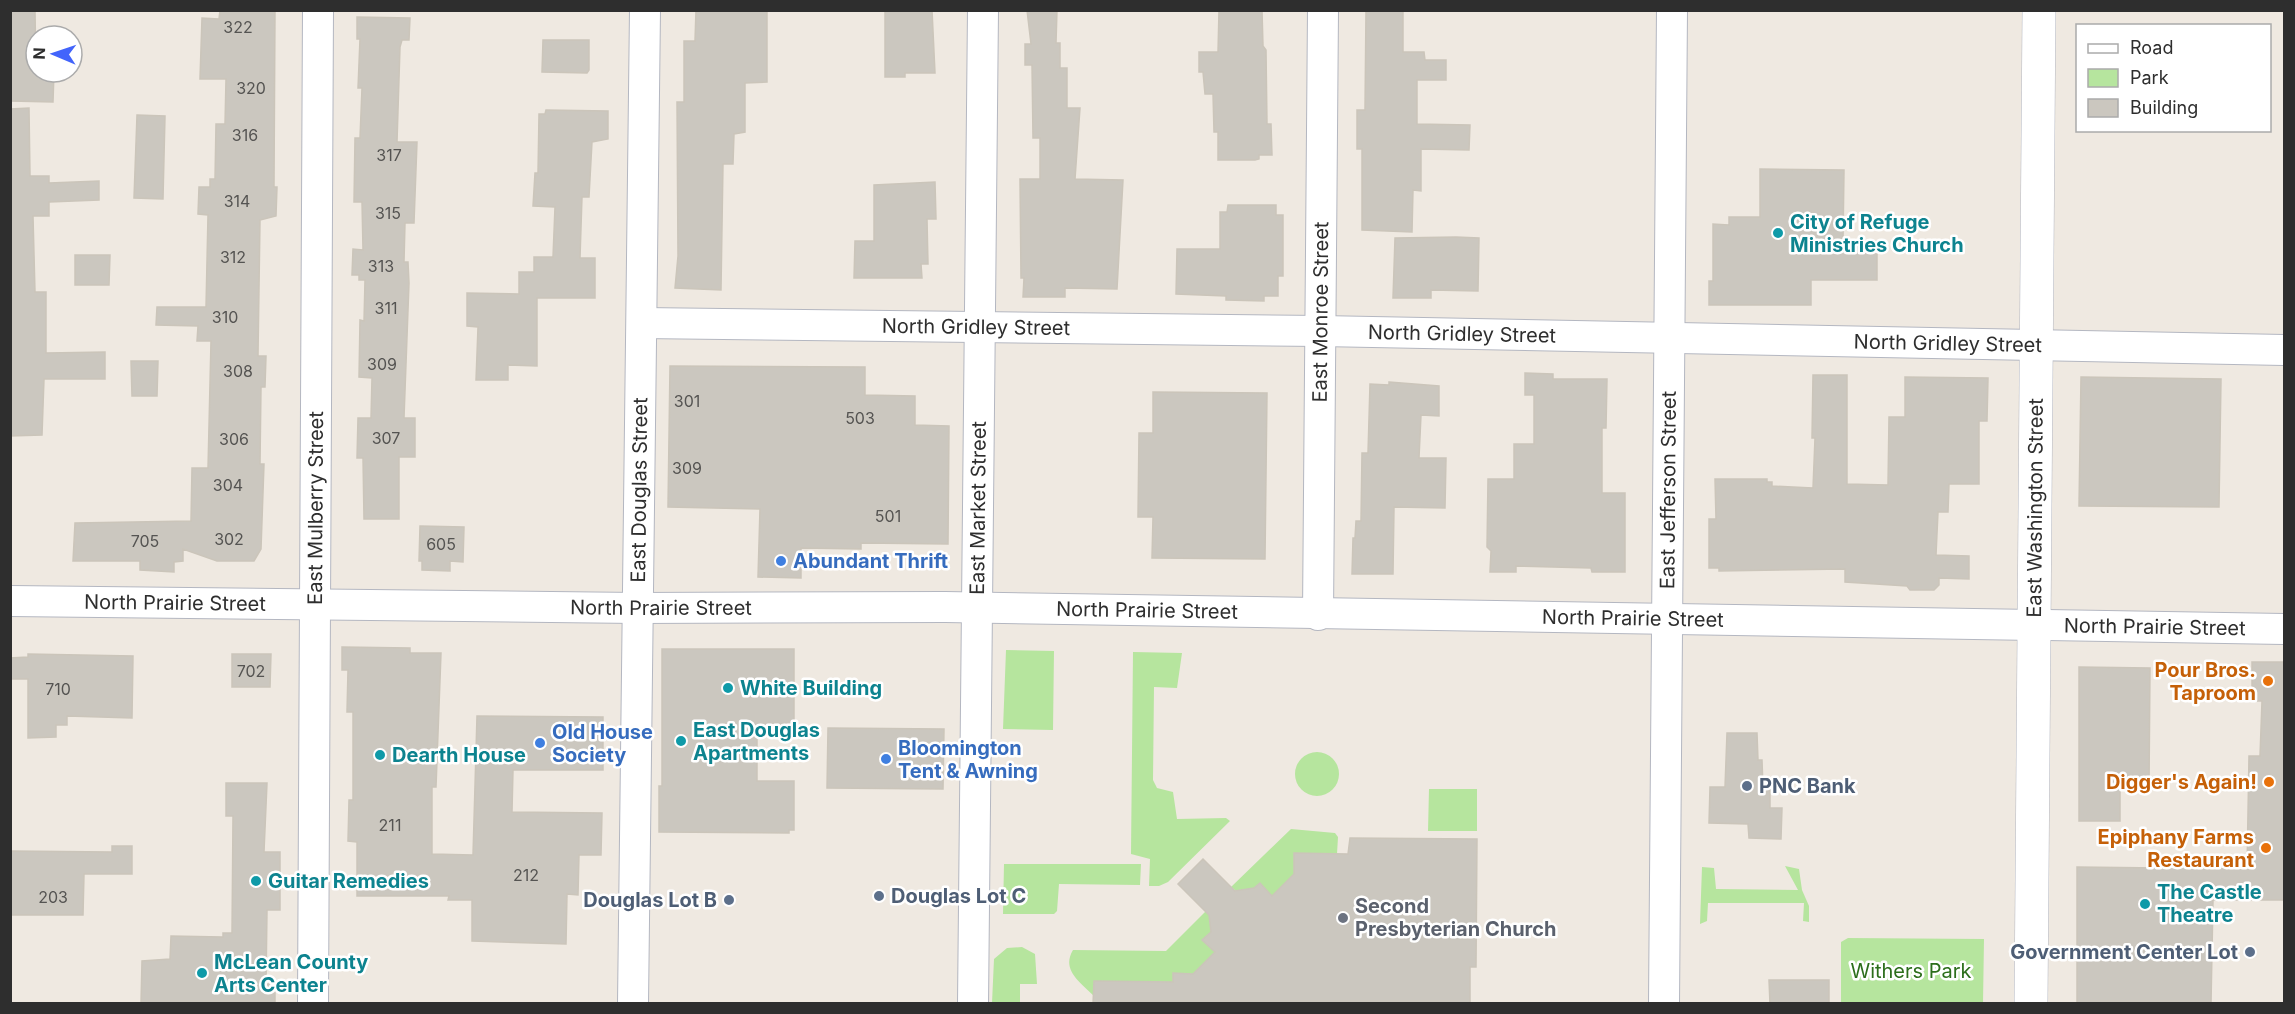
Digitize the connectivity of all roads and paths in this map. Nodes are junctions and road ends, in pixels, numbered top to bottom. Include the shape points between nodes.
1 (318, 10) edge
2 (645, 10) edge
3 (982, 10) edge
4 (1323, 10) edge
5 (1672, 10) edge
6 (2039, 10) edge
7 (642, 323) junction
8 (980, 329) junction
9 (1321, 332) junction
10 (1670, 340) junction
11 (2037, 344) junction
12 (2284, 350) edge
13 (10, 601) edge
14 (315, 603) junction
15 (637, 608) junction
16 (977, 609) junction
17 (1318, 615) junction
18 (1666, 619) junction
19 (2034, 626) junction
20 (2284, 629) edge
21 (313, 1004) edge
22 (633, 1004) edge
23 (973, 1004) edge
24 (1664, 1004) edge
25 (2031, 1004) edge

1 - 14 street, East Mulberry Street
2 - 7 street, East Douglas Street via 640,216
3 - 8 street, East Market Street
4 - 9 street, East Monroe Street
5 - 10 street, East Jefferson Street
6 - 11 main road, East Washington Street
7 - 8 street, North Gridley Street
7 - 15 street, East Douglas Street
8 - 9 street, North Gridley Street
8 - 16 street, East Market Street
9 - 10 street, North Gridley Street
9 - 17 street, East Monroe Street
10 - 11 street, North Gridley Street
10 - 18 street, East Jefferson Street
11 - 12 street, North Gridley Street
11 - 19 main road, East Washington Street
13 - 14 street, North Prairie Street
14 - 15 street, North Prairie Street
14 - 21 street, East Mulberry Street
15 - 16 street, North Prairie Street
15 - 22 street, East Douglas Street
16 - 17 street, North Prairie Street
16 - 23 street, East Market Street
17 - 18 street, North Prairie Street
18 - 19 street, North Prairie Street
18 - 24 street, East Jefferson Street
19 - 20 street, North Prairie Street
19 - 25 main road, East Washington Street

